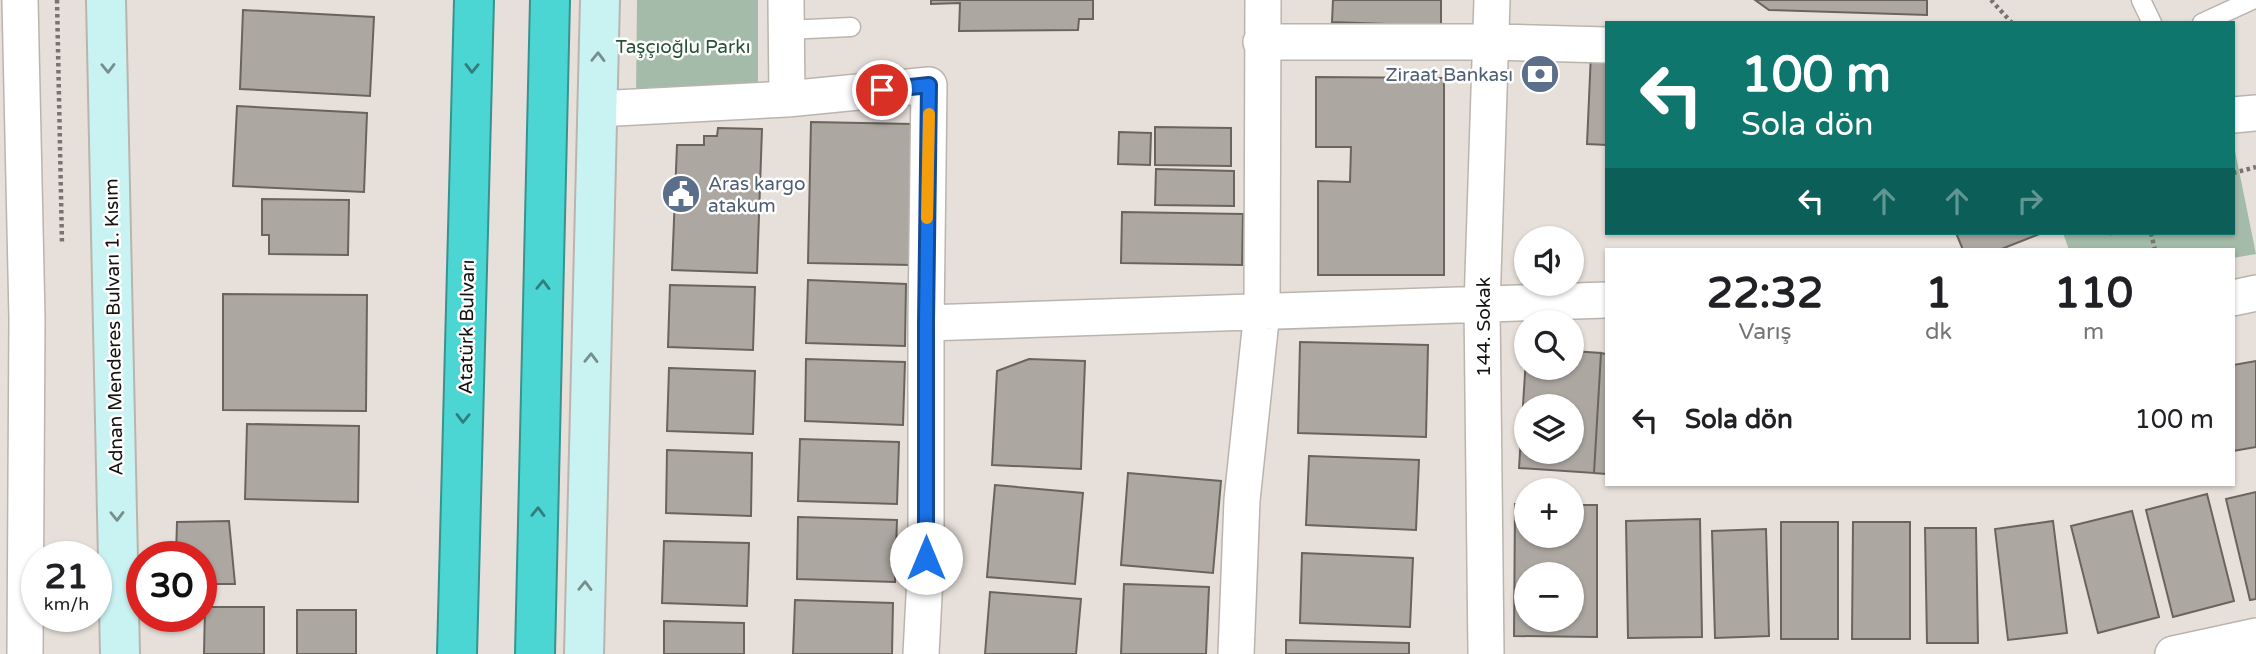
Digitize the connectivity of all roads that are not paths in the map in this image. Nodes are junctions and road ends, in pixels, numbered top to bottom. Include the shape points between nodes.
1 (20, 0) edge
2 (106, 0) edge
3 (474, 0) edge
4 (550, 0) edge
5 (600, 0) edge
6 (1263, 0) edge
7 (1492, 0) edge
8 (2141, 0) edge
9 (2243, 2) edge
10 (786, 15) edge
11 (2151, 21) edge
12 (2206, 21) edge
13 (851, 27) dead end
14 (1493, 42) junction
15 (1262, 43) junction
16 (1605, 45) edge
17 (787, 99) junction
18 (597, 110) junction
19 (2256, 113) edge
20 (2235, 115) edge
21 (2256, 293) edge
22 (2235, 298) edge
23 (1605, 300) edge
24 (1482, 306) junction
25 (1262, 311) junction
26 (926, 323) junction
27 (2256, 636) edge
28 (25, 654) edge
29 (120, 654) edge
30 (457, 654) edge
31 (535, 654) edge
32 (584, 654) edge
33 (921, 654) edge
34 (1236, 654) edge
35 (1486, 654) edge
36 (2173, 654) edge

1 - 28 street via 27,318
2 -> 29 main road, Adnan Menderes Bulvarı 1. Kısım
3 -> 30 highway, Atatürk Bulvarı
31 -> 4 highway
18 -> 5 main road
6 - 15 street
7 - 14 street, 144. Sokak
8 - 11 lane
9 - 12 lane
10 - 13 lane
10 - 17 street
14 - 15 street
14 - 16 street
14 - 24 street, 144. Sokak
15 - 25 street
17 - 18 street
17 - 26 street via 929,85
32 -> 18 main road
19 - 20 street
21 - 22 street
23 - 24 street
24 - 25 street
24 - 35 street, 144. Sokak
25 - 26 street
25 - 34 street via 1242,500
26 - 33 street via 926,558
27 - 36 street

